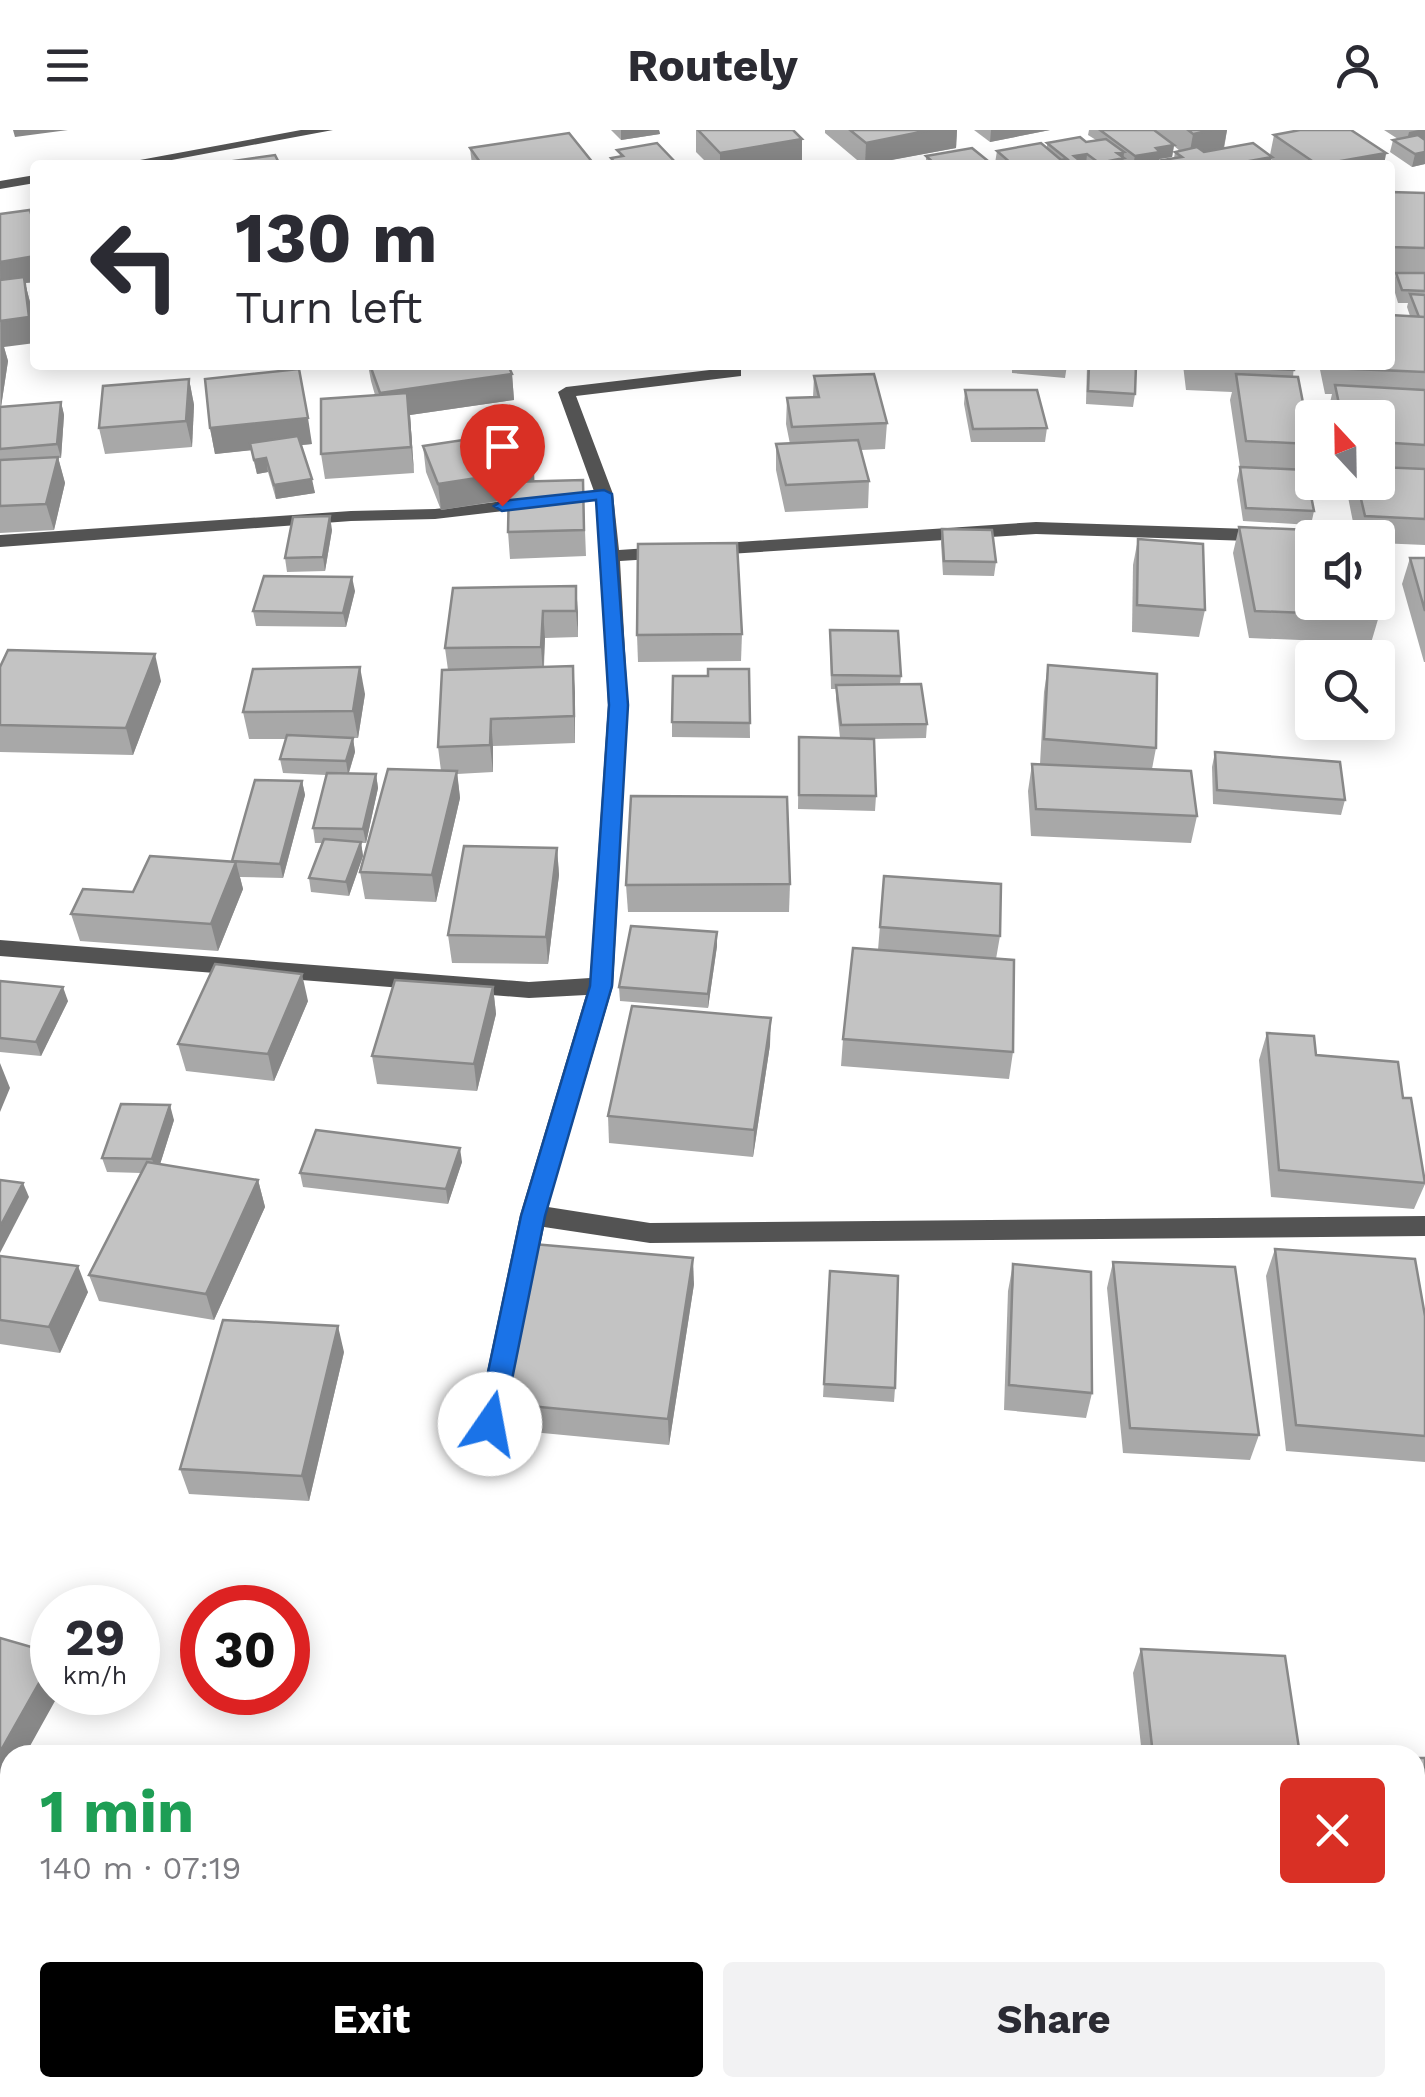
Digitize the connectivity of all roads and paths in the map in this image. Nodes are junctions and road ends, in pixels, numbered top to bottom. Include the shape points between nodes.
1 (326, 130) edge
2 (149, 160) edge
3 (30, 180) edge
4 (0, 185) edge
5 (734, 372) dead end
6 (585, 497) junction
7 (1250, 535) edge
8 (0, 541) edge
9 (610, 556) junction
10 (0, 948) edge
11 (601, 986) junction
12 (533, 1216) junction
13 (1425, 1226) edge
14 (490, 1424) dead end

1 - 2 street
3 - 4 street
5 - 6 street via 566,392
6 - 8 street via 435,514
6 - 9 street
7 - 9 street via 1036,528
9 - 11 street via 618,705
10 - 11 street via 529,990
11 - 12 street
12 - 13 street via 650,1234
12 - 14 street

